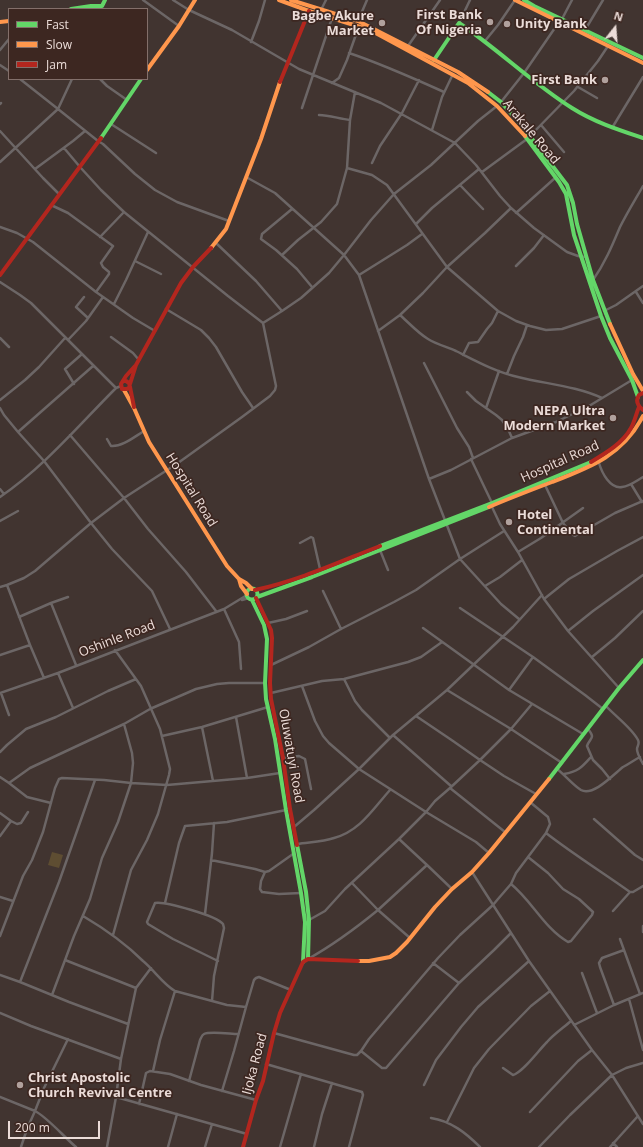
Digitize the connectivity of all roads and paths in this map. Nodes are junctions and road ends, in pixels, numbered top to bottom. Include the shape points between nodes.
1 (105, 0) edge
2 (143, 0) edge
3 (172, 0) edge
4 (196, 0) edge
5 (265, 0) edge
6 (279, 0) edge
7 (291, 0) edge
8 (326, 0) edge
9 (367, 0) edge
10 (440, 0) edge
11 (470, 0) edge
12 (515, 0) edge
13 (525, 0) edge
14 (572, 0) edge
15 (603, 0) edge
16 (101, 7) edge
17 (78, 8) edge
18 (190, 10) junction
19 (321, 10) junction
20 (309, 11) junction
21 (333, 18) junction
22 (560, 20) junction
23 (358, 23) junction
24 (459, 23) junction
25 (179, 26) junction
26 (585, 30) junction
27 (8, 40) edge
28 (485, 41) junction
29 (251, 42) junction
30 (408, 46) junction
31 (608, 46) junction
32 (0, 50) edge
33 (349, 53) junction
34 (643, 58) edge
35 (434, 60) junction
36 (287, 62) junction
37 (643, 63) edge
38 (148, 69) edge
39 (454, 73) junction
40 (524, 73) junction
41 (313, 76) junction
42 (643, 77) edge
43 (339, 78) junction
44 (21, 80) edge
45 (72, 80) edge
46 (101, 80) edge
47 (140, 80) edge
48 (418, 80) junction
49 (332, 83) junction
50 (340, 86) junction
51 (578, 87) junction
52 (355, 92) junction
53 (444, 92) junction
54 (597, 98) dead end
55 (127, 100) junction
56 (501, 102) junction
57 (563, 103) junction
58 (498, 106) junction
59 (302, 108) dead end
60 (58, 109) junction
61 (402, 113) junction
62 (319, 115) dead end
63 (350, 120) junction
64 (111, 124) junction
65 (541, 125) junction
66 (612, 128) junction
67 (432, 130) junction
68 (0, 131) edge
69 (85, 131) junction
70 (528, 137) junction
71 (643, 138) edge
72 (98, 142) junction
73 (455, 142) junction
74 (15, 147) junction
75 (64, 148) junction
76 (564, 152) dead end
77 (156, 153) dead end
78 (0, 162) edge
79 (372, 163) dead end
80 (80, 167) junction
81 (347, 168) junction
82 (35, 169) junction
83 (479, 169) junction
84 (482, 172) junction
85 (246, 177) junction
86 (555, 178) junction
87 (460, 185) junction
88 (643, 186) edge
89 (59, 194) junction
90 (394, 194) junction
91 (638, 195) junction
92 (643, 198) edge
93 (51, 205) junction
94 (510, 208) junction
95 (292, 209) junction
96 (483, 209) dead end
97 (124, 212) junction
98 (516, 213) junction
99 (230, 221) junction
100 (416, 224) junction
101 (0, 227) edge
102 (314, 228) junction
103 (148, 232) junction
104 (422, 234) junction
105 (544, 235) junction
106 (100, 237) junction
107 (27, 238) junction
108 (216, 243) junction
109 (344, 255) junction
110 (282, 256) junction
111 (584, 257) junction
112 (135, 260) junction
113 (516, 266) dead end
114 (193, 267) junction
115 (448, 267) junction
116 (161, 274) dead end
117 (0, 275) edge
118 (359, 275) junction
119 (593, 280) junction
120 (0, 282) edge
121 (643, 286) edge
122 (312, 287) junction
123 (96, 292) junction
124 (636, 292) junction
125 (84, 297) dead end
126 (103, 297) junction
127 (643, 303) edge
128 (114, 304) junction
129 (166, 309) junction
130 (282, 311) junction
131 (498, 311) junction
132 (604, 311) junction
133 (400, 315) junction
134 (601, 316) junction
135 (88, 318) junction
136 (264, 323) junction
137 (527, 325) junction
138 (155, 331) junction
139 (378, 331) junction
140 (111, 337) dead end
141 (0, 338) edge
142 (67, 339) junction
143 (9, 347) dead end
144 (82, 354) junction
145 (463, 355) junction
146 (139, 360) junction
147 (424, 363) dead end
148 (136, 365) junction
149 (93, 366) junction
150 (499, 370) junction
151 (507, 374) junction
152 (632, 380) junction
153 (122, 383) junction
154 (74, 384) junction
155 (130, 386) junction
156 (116, 388) junction
157 (124, 390) junction
158 (467, 392) dead end
159 (643, 392) edge
160 (638, 396) junction
161 (602, 398) junction
162 (0, 400) edge
163 (639, 407) junction
164 (0, 408) edge
165 (134, 408) junction
166 (253, 408) junction
167 (486, 408) junction
168 (643, 410) edge
169 (643, 416) edge
170 (641, 422) edge
171 (144, 431) junction
172 (18, 432) junction
173 (70, 435) junction
174 (512, 438) junction
175 (107, 439) dead end
176 (472, 458) junction
177 (44, 461) junction
178 (599, 463) junction
179 (167, 470) junction
180 (643, 477) edge
181 (429, 479) junction
182 (545, 484) junction
183 (631, 484) junction
184 (0, 489) edge
185 (4, 494) junction
186 (0, 497) edge
187 (124, 498) junction
188 (643, 502) edge
189 (491, 504) junction
190 (583, 508) dead end
191 (18, 510) dead end
192 (0, 522) edge
193 (92, 522) junction
194 (445, 522) junction
195 (563, 523) junction
196 (504, 531) junction
197 (643, 537) edge
198 (300, 543) dead end
199 (380, 550) junction
200 (518, 552) junction
201 (460, 559) junction
202 (522, 560) junction
203 (320, 570) junction
204 (388, 570) dead end
205 (643, 575) edge
206 (239, 579) junction
207 (7, 585) junction
208 (485, 586) junction
209 (0, 587) edge
210 (254, 589) junction
211 (323, 591) dead end
212 (68, 597) dead end
213 (252, 597) junction
214 (543, 597) junction
215 (51, 603) junction
216 (224, 608) junction
217 (460, 608) dead end
218 (216, 611) junction
219 (307, 611) dead end
220 (643, 611) edge
221 (19, 617) junction
222 (519, 619) junction
223 (266, 624) junction
224 (423, 628) dead end
225 (170, 629) junction
226 (341, 629) junction
227 (568, 631) junction
228 (502, 636) junction
229 (442, 642) junction
230 (30, 645) junction
231 (115, 650) junction
232 (0, 655) edge
233 (592, 657) junction
234 (533, 658) junction
235 (643, 660) edge
236 (474, 664) junction
237 (76, 665) junction
238 (270, 665) junction
239 (241, 669) dead end
240 (58, 673) junction
241 (44, 678) junction
242 (136, 679) junction
243 (344, 679) junction
244 (265, 683) junction
245 (302, 686) junction
246 (619, 688) junction
247 (447, 690) junction
248 (509, 690) junction
249 (0, 693) edge
250 (270, 693) junction
251 (532, 704) junction
252 (268, 707) junction
253 (604, 707) junction
254 (73, 708) junction
255 (150, 709) junction
256 (9, 715) dead end
257 (416, 716) junction
258 (236, 717) junction
259 (124, 724) junction
260 (202, 728) junction
261 (511, 729) junction
262 (588, 729) junction
263 (583, 734) junction
264 (162, 736) junction
265 (391, 737) junction
266 (0, 752) edge
267 (591, 757) junction
268 (640, 757) junction
269 (283, 758) junction
270 (480, 760) junction
271 (562, 763) junction
272 (643, 764) edge
273 (557, 768) junction
274 (359, 769) junction
275 (281, 773) junction
276 (564, 774) junction
277 (0, 777) edge
278 (247, 778) junction
279 (610, 779) junction
280 (95, 780) junction
281 (213, 781) junction
282 (8, 783) junction
283 (131, 783) junction
284 (167, 785) junction
285 (450, 787) junction
286 (310, 788) dead end
287 (390, 790) junction
288 (536, 794) junction
289 (530, 802) junction
290 (51, 803) junction
291 (286, 810) junction
292 (28, 812) dead end
293 (426, 812) junction
294 (0, 813) edge
295 (594, 819) dead end
296 (11, 821) junction
297 (214, 823) junction
298 (294, 827) junction
299 (505, 832) junction
300 (546, 833) junction
301 (0, 836) edge
302 (399, 839) junction
303 (296, 844) junction
304 (489, 853) junction
305 (294, 854) junction
306 (528, 857) junction
307 (211, 860) junction
308 (643, 860) edge
309 (427, 865) junction
310 (265, 872) junction
311 (472, 872) junction
312 (352, 883) junction
313 (511, 884) junction
314 (643, 886) edge
315 (452, 889) junction
316 (303, 892) junction
317 (630, 892) junction
318 (0, 897) edge
319 (13, 901) junction
320 (165, 903) junction
321 (493, 905) junction
322 (378, 910) junction
323 (613, 911) dead end
324 (205, 914) junction
325 (83, 916) junction
326 (310, 920) junction
327 (643, 926) edge
328 (643, 932) edge
329 (511, 933) junction
330 (0, 935) edge
331 (113, 935) junction
332 (410, 938) junction
333 (620, 939) dead end
334 (624, 950) junction
335 (308, 959) junction
336 (65, 960) junction
337 (218, 961) junction
338 (529, 961) junction
339 (303, 962) junction
340 (433, 963) junction
341 (151, 968) junction
342 (582, 973) dead end
343 (0, 975) edge
344 (20, 982) junction
345 (459, 983) junction
346 (136, 988) junction
347 (291, 990) junction
348 (175, 991) junction
349 (550, 991) junction
350 (642, 993) edge
351 (52, 995) junction
352 (629, 999) junction
353 (212, 1001) junction
354 (614, 1005) junction
355 (246, 1007) junction
356 (0, 1013) edge
357 (597, 1013) junction
358 (571, 1021) junction
359 (128, 1024) junction
360 (574, 1025) junction
361 (274, 1033) junction
362 (238, 1034) junction
363 (68, 1039) junction
364 (592, 1050) junction
365 (643, 1050) edge
366 (361, 1051) junction
367 (121, 1059) junction
368 (643, 1063) edge
369 (266, 1064) junction
370 (503, 1068) dead end
371 (153, 1071) junction
372 (301, 1074) junction
373 (612, 1075) junction
374 (189, 1081) junction
375 (332, 1083) junction
376 (424, 1085) dead end
377 (222, 1091) junction
378 (0, 1096) edge
379 (116, 1097) junction
380 (256, 1100) junction
381 (139, 1104) junction
382 (35, 1111) junction
383 (530, 1112) dead end
384 (177, 1114) junction
385 (638, 1116) junction
386 (431, 1118) dead end
387 (447, 1122) junction
388 (212, 1124) junction
389 (643, 1124) edge
390 (247, 1134) junction
391 (613, 1143) junction
392 (243, 1146) edge
393 (21, 1147) edge
394 (76, 1147) edge
395 (107, 1147) edge
396 (168, 1147) edge
397 (206, 1147) edge
398 (280, 1147) edge
399 (314, 1147) edge
400 (349, 1147) edge
401 (480, 1147) edge
402 (539, 1147) edge
403 (610, 1147) edge
404 (617, 1147) edge

1 - 16 street
2 - 25 street
3 - 18 street
4 - 18 street
5 - 29 street
6 - 20 street, Arakale Road
7 - 19 street, Arakale Road
8 - 19 street
9 - 23 street
10 - 30 street
11 - 24 street
12 - 22 street
12 - 28 street
13 - 22 street
14 - 22 street
15 - 26 street
16 - 17 street
18 - 25 street
18 - 29 street
19 - 23 street, Arakale Road
20 - 21 street, Arakale Road
20 - 36 street
21 - 23 street, Arakale Road
21 - 41 street
22 - 26 street
22 - 31 street
22 - 40 street
23 - 30 street, Arakale Road
23 - 33 street
23 - 39 street, Arakale Road
24 - 28 street
24 - 35 street
25 - 38 street
26 - 34 street
27 - 32 street
28 - 40 street
29 - 36 street
30 - 35 street, Arakale Road
31 - 37 street
31 - 51 street
33 - 43 street
33 - 48 street
35 - 39 street, Arakale Road
36 - 41 street
36 - 85 street
39 - 53 street
39 - 56 street, Arakale Road
39 - 58 street, Arakale Road
40 - 56 street
40 - 57 street
41 - 49 street
41 - 59 street
42 - 66 street
43 - 49 street
43 - 50 street
44 - 60 street
45 - 60 street
46 - 55 street
47 - 55 street
48 - 53 street
48 - 61 street
49 - 50 street
50 - 52 street
51 - 54 street
51 - 57 street
52 - 61 street
52 - 63 street
53 - 67 street
55 - 64 street
56 - 70 street, Arakale Road via 519,122
57 - 65 street
57 - 66 street
58 - 70 street, Arakale Road
58 - 73 street
60 - 69 street
60 - 74 street
61 - 67 street
61 - 79 street
62 - 63 street
63 - 81 street
64 - 72 street
64 - 77 street
65 - 70 street
65 - 76 street
66 - 71 street
67 - 73 street
68 - 74 street
69 - 72 street
69 - 75 street
70 - 84 street
70 - 86 street, Arakale Road
70 - 111 street, Arakale Road via 567,186
72 - 80 street
72 - 99 street via 154,190 177,202
73 - 83 street
73 - 90 street
74 - 78 street
74 - 82 street
75 - 80 street
75 - 82 street
80 - 89 street
80 - 97 street
81 - 90 street via 377,178
81 - 102 street via 337,204
82 - 89 street
83 - 84 street
83 - 87 street
84 - 94 street
85 - 95 street via 275,193
85 - 99 street
86 - 98 street
86 - 111 street, Arakale Road via 566,194 573,228
87 - 96 street
87 - 100 street
88 - 91 street
89 - 93 street
90 - 100 street
90 - 109 street
91 - 92 street
91 - 119 street via 608,256
93 - 106 street via 68,213
93 - 107 street
94 - 98 street
94 - 115 street
95 - 102 street
95 - 110 street via 260,236
97 - 103 street
97 - 106 street
98 - 105 street
99 - 108 street
100 - 104 street
101 - 107 street
102 - 109 street
102 - 110 street
103 - 112 street
103 - 114 street
104 - 115 street
104 - 118 street
105 - 111 street via 567,252
105 - 113 street
106 - 123 street via 113,246 101,263 109,274
107 - 117 street
107 - 123 street
108 - 114 street
108 - 130 street via 256,281
109 - 118 street
109 - 122 street via 329,273
110 - 122 street
111 - 119 street, Arakale Road
111 - 134 street, Arakale Road
112 - 116 street
112 - 128 street
114 - 129 street
114 - 136 street
115 - 131 street
115 - 133 street
118 - 139 street
119 - 132 street, Arakale Road
120 - 142 street via 31,303
121 - 124 street
122 - 130 street
123 - 126 street
124 - 127 street
124 - 132 street
125 - 135 street via 76,307
126 - 128 street
126 - 135 street
128 - 138 street
129 - 138 street
129 - 166 street via 201,330 209,338
130 - 136 street
131 - 137 street
131 - 145 street via 480,340 469,343
132 - 159 street, Arakale Road via 621,351
133 - 139 street
133 - 145 street via 428,339
134 - 137 street via 556,330
134 - 152 street, Arakale Road
135 - 142 street
136 - 166 street via 276,386 270,396
137 - 151 street
138 - 146 street
139 - 181 street
140 - 146 street
141 - 143 street
142 - 144 street
142 - 162 street
144 - 149 street
144 - 154 street via 64,369
145 - 150 street
146 - 148 street
147 - 176 street via 469,447
148 - 153 street
148 - 155 street
149 - 154 street
149 - 156 street
150 - 151 street
150 - 167 street
151 - 161 street
152 - 160 street, Arakale Road
152 - 161 street
153 - 155 street via 128,381
153 - 156 street
153 - 157 street
154 - 172 street
155 - 157 street
155 - 165 street
156 - 173 street
157 - 165 street
158 - 167 street
159 - 160 street
160 - 163 street, Arakale Road
161 - 174 street via 556,422
163 - 168 street
163 - 189 street, Hospital Road via 627,434 609,451 585,465
164 - 172 street
165 - 171 street, Hospital Road
166 - 179 street
167 - 174 street via 502,420
169 - 170 street, Hospital Road
170 - 178 street, Hospital Road via 617,450
171 - 175 street via 117,446 111,446
171 - 179 street, Hospital Road
172 - 177 street
173 - 177 street
173 - 187 street
174 - 176 street
176 - 181 street
176 - 189 street
177 - 185 street
177 - 193 street
178 - 182 street, Hospital Road
178 - 183 street via 613,485 622,487
179 - 187 street
179 - 206 street, Hospital Road via 227,566
180 - 183 street
181 - 194 street
182 - 189 street, Hospital Road
182 - 195 street
183 - 188 street
184 - 185 street
185 - 186 street
187 - 193 street
187 - 218 street
188 - 195 street via 615,513 575,536
189 - 194 street
189 - 196 street
190 - 195 street
191 - 192 street
193 - 207 street via 35,571
193 - 225 street via 112,549 152,591
194 - 199 street
194 - 201 street
194 - 203 street
195 - 200 street
196 - 200 street
196 - 201 street
197 - 214 street via 617,550
198 - 203 street via 313,538
199 - 204 street
199 - 213 street
200 - 202 street
201 - 208 street
201 - 226 street via 416,590
202 - 208 street
202 - 214 street
203 - 210 street via 281,584
205 - 227 street
206 - 210 street
206 - 213 street via 241,586
207 - 209 street
207 - 221 street
208 - 222 street
210 - 213 street via 249,590
210 - 213 street via 258,593
211 - 226 street
212 - 215 street
213 - 216 street, Oshinle Road
213 - 223 street
214 - 222 street
214 - 227 street
215 - 221 street
215 - 237 street
216 - 218 street, Oshinle Road
216 - 239 street via 239,642
217 - 228 street
218 - 225 street, Oshinle Road
219 - 223 street
220 - 233 street
221 - 230 street
222 - 228 street
223 - 238 street, Oluwatuyi Road via 271,630 272,638
223 - 244 street, Oluwatuyi Road
224 - 229 street
225 - 231 street, Oshinle Road
226 - 238 street
227 - 233 street
228 - 234 street
228 - 236 street
229 - 236 street
229 - 243 street via 422,657
230 - 232 street
230 - 241 street
231 - 237 street, Oshinle Road
231 - 242 street
233 - 246 street
234 - 248 street
234 - 253 street
235 - 246 street
236 - 247 street
236 - 248 street
237 - 240 street, Oshinle Road
238 - 250 street, Oluwatuyi Road
240 - 241 street, Oshinle Road
240 - 254 street
241 - 249 street, Oshinle Road
242 - 254 street
242 - 255 street
243 - 245 street
243 - 265 street via 362,710
244 - 252 street, Oluwatuyi Road
244 - 255 street via 228,683 204,687
245 - 250 street
245 - 274 street via 323,736
246 - 253 street
247 - 257 street
247 - 261 street
248 - 251 street
249 - 256 street
250 - 269 street, Oluwatuyi Road
251 - 261 street
251 - 263 street
252 - 258 street
252 - 275 street, Oluwatuyi Road
253 - 262 street
253 - 268 street via 626,725 637,739
254 - 266 street via 26,729
255 - 259 street
255 - 264 street
257 - 265 street
257 - 270 street
258 - 260 street
258 - 278 street
259 - 282 street via 30,768
259 - 283 street via 132,753
260 - 264 street
260 - 281 street
261 - 270 street
261 - 271 street
262 - 263 street
262 - 267 street via 592,734 587,746
263 - 271 street
264 - 284 street via 170,769
265 - 274 street
265 - 285 street
267 - 276 street via 576,772
267 - 279 street
268 - 272 street
268 - 279 street
269 - 286 street via 300,756 305,759
269 - 298 street, Oluwatuyi Road
270 - 285 street
270 - 288 street
271 - 273 street
273 - 276 street
273 - 288 street
274 - 287 street
274 - 298 street
275 - 278 street
275 - 291 street, Oluwatuyi Road
276 - 279 street via 581,790 587,791
277 - 282 street
278 - 281 street
280 - 283 street
280 - 290 street via 58,779
280 - 344 street
281 - 284 street
282 - 290 street via 28,797
283 - 284 street
283 - 325 street
284 - 331 street via 147,840 131,870
285 - 293 street
285 - 299 street
287 - 293 street
287 - 303 street via 365,820 344,835
288 - 289 street
289 - 299 street
289 - 300 street via 548,818 550,824
290 - 319 street via 35,854
291 - 297 street
291 - 305 street, Oluwatuyi Road
292 - 296 street via 21,823
293 - 302 street
293 - 304 street via 476,842
294 - 296 street
295 - 308 street
296 - 301 street
297 - 307 street
297 - 320 street via 187,825 183,828
298 - 303 street, Oluwatuyi Road
299 - 304 street
300 - 306 street
300 - 317 street
302 - 309 street
302 - 312 street
303 - 316 street, Oluwatuyi Road
304 - 311 street
305 - 310 street
305 - 316 street, Oluwatuyi Road
306 - 313 street
306 - 313 street via 563,889 579,899 593,912 592,915 568,942 556,933
307 - 310 street
307 - 324 street
309 - 315 street
309 - 322 street
310 - 316 street via 261,881 261,892
311 - 315 street
311 - 321 street
312 - 322 street
312 - 326 street via 325,911
313 - 321 street
314 - 317 street
315 - 332 street
316 - 326 street
316 - 339 street
317 - 323 street
318 - 319 street
319 - 330 street
320 - 324 street
320 - 337 street via 155,903 148,924
321 - 329 street
321 - 340 street
322 - 332 street
322 - 335 street via 344,937
324 - 337 street via 223,924
325 - 331 street
325 - 336 street
326 - 335 street
327 - 328 street
329 - 338 street
329 - 345 street
331 - 341 street
332 - 335 street via 396,953 382,959 357,962
333 - 334 street
334 - 350 street
334 - 354 street via 602,958 599,962
335 - 339 street
336 - 346 street
336 - 351 street
337 - 353 street
338 - 349 street
338 - 376 street via 478,1007 461,1027 436,1060
339 - 347 street, Ijoka Road
340 - 345 street
340 - 366 street
341 - 346 street
341 - 348 street
342 - 357 street
343 - 344 street
344 - 351 street
345 - 366 street via 386,1068 382,1068
346 - 359 street
347 - 355 street via 256,978
347 - 361 street, Ijoka Road
348 - 353 street
348 - 371 street
349 - 358 street
349 - 387 street via 531,1006 478,1062
350 - 352 street
351 - 359 street
352 - 354 street
352 - 365 street
353 - 355 street
354 - 357 street
355 - 362 street
356 - 363 street
357 - 360 street
358 - 360 street
358 - 370 street via 515,1075
359 - 367 street
360 - 364 street
361 - 366 street via 354,1055
361 - 369 street, Ijoka Road
362 - 374 street via 203,1035
362 - 377 street
363 - 367 street
363 - 382 street
364 - 373 street
364 - 383 street via 578,1061
367 - 379 street
368 - 373 street
369 - 372 street
369 - 380 street, Ijoka Road
371 - 374 street
371 - 381 street via 146,1073
372 - 375 street
372 - 398 street
373 - 385 street
373 - 402 street
374 - 377 street
375 - 399 street
375 - 400 street via 363,1093
377 - 380 street
378 - 382 street
379 - 381 street
379 - 395 street
380 - 390 street, Ijoka Road
381 - 384 street
382 - 393 street
382 - 394 street
384 - 388 street
384 - 396 street
385 - 389 street
385 - 391 street
386 - 387 street
387 - 401 street
388 - 390 street
388 - 397 street
390 - 392 street, Ijoka Road
391 - 403 street
391 - 404 street

